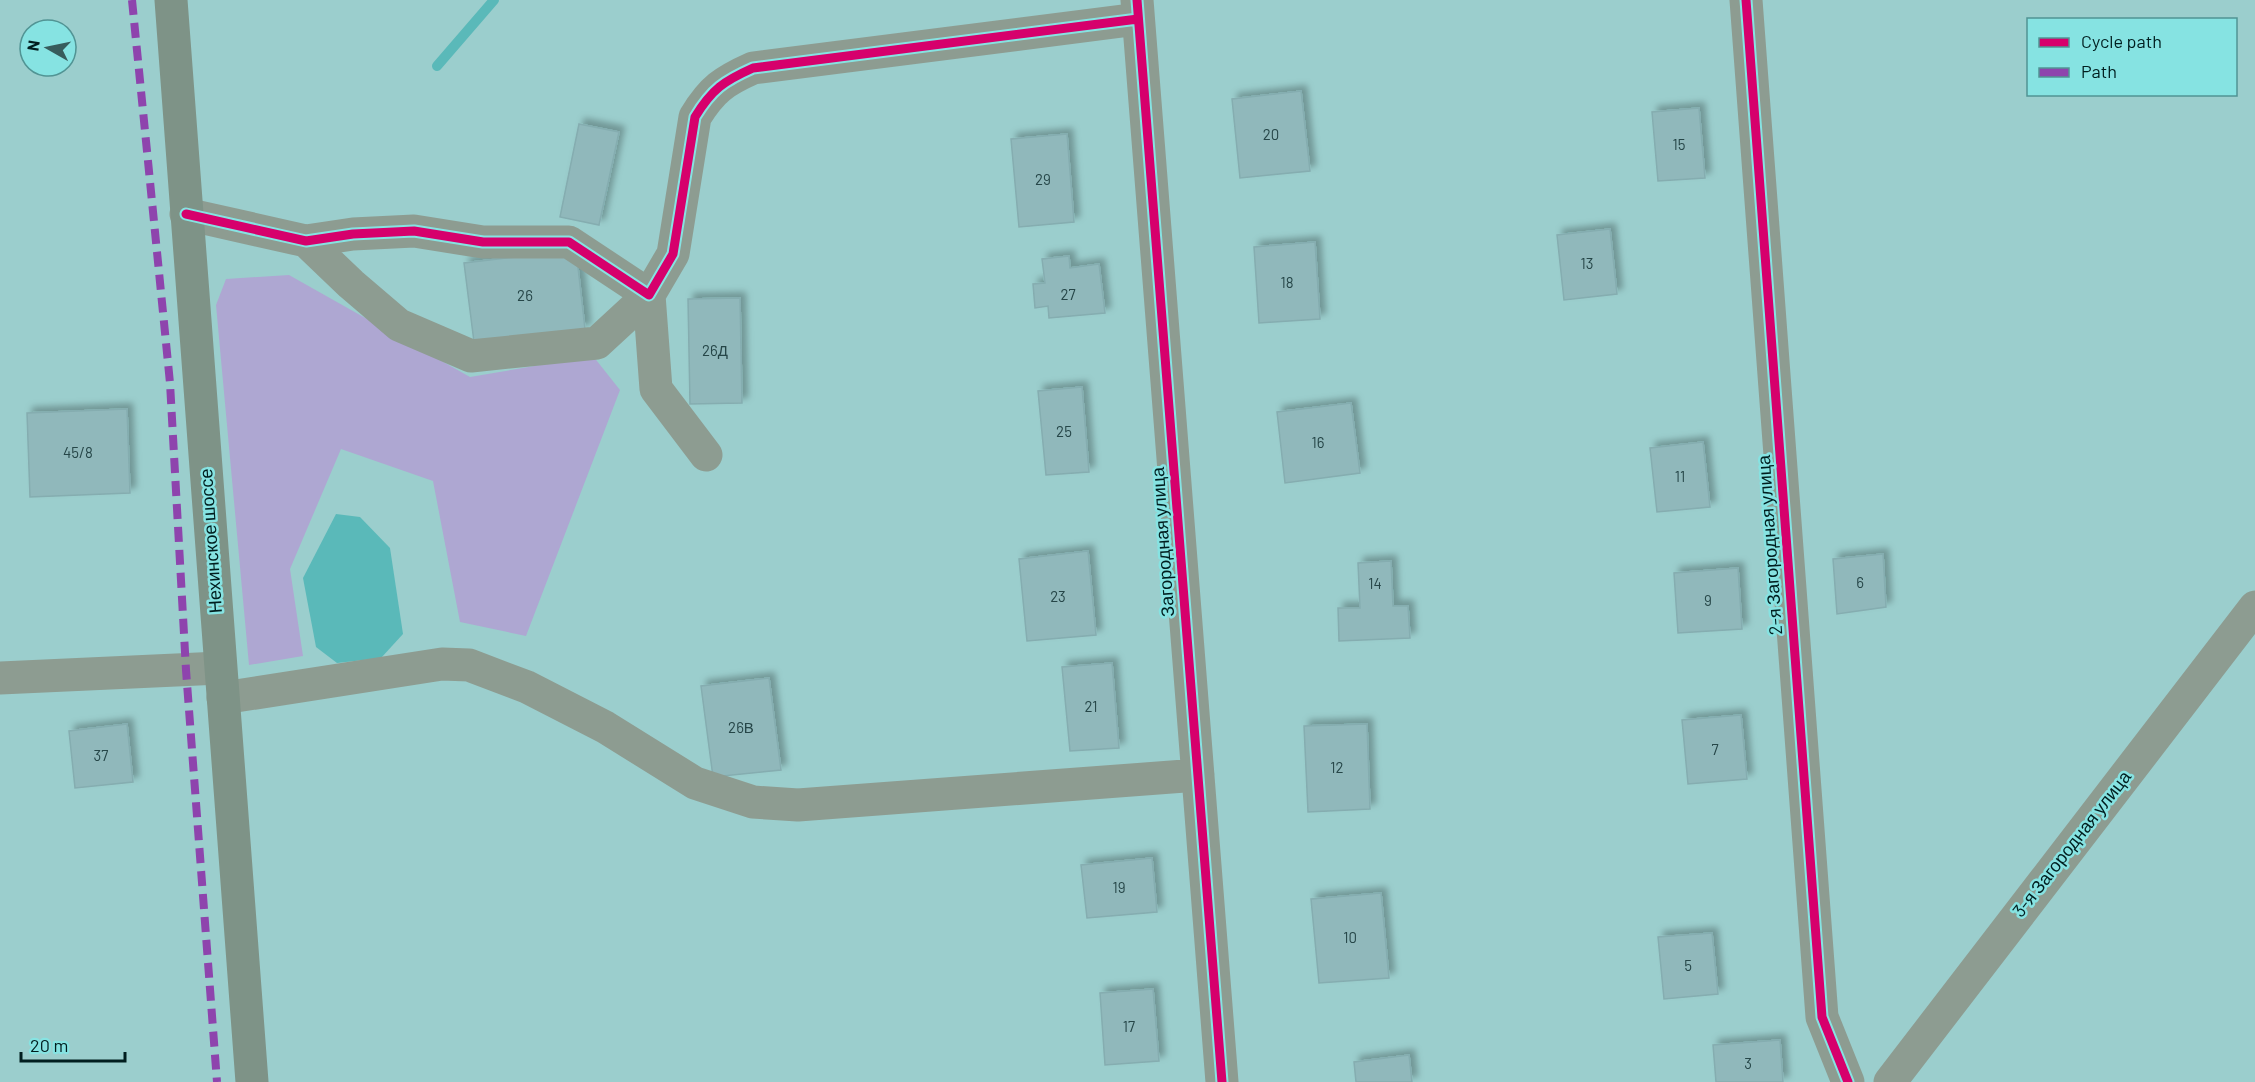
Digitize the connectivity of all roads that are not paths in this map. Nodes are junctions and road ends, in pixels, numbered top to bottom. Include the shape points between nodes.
1 (171, 0) edge
2 (1746, 0) edge
3 (1137, 10) edge
4 (186, 214) junction
5 (306, 241) junction
6 (649, 295) junction
7 (706, 455) dead end
8 (2255, 607) edge
9 (0, 678) edge
10 (222, 683) junction
11 (1198, 775) junction
12 (252, 1082) edge
13 (1222, 1082) edge
14 (1848, 1082) edge
15 (1890, 1082) edge

1 - 4 main road, Нехинское шоссе
2 - 14 street, 2-я Загородная улица via 1822,1017
3 - 6 street via 753,68 723,82 695,117 673,254
3 - 11 street, Загородная улица
4 - 5 street
4 - 10 main road, Нехинское шоссе
5 - 6 street via 414,231 483,242 569,242
5 - 6 street via 399,325 471,356 597,343
6 - 7 street via 656,389
8 - 15 street, 3-я Загородная улица
9 - 10 street
10 - 11 street via 469,665 527,687 605,727 695,783 753,802 798,805
10 - 12 main road, Нехинское шоссе
11 - 13 street, Загородная улица

